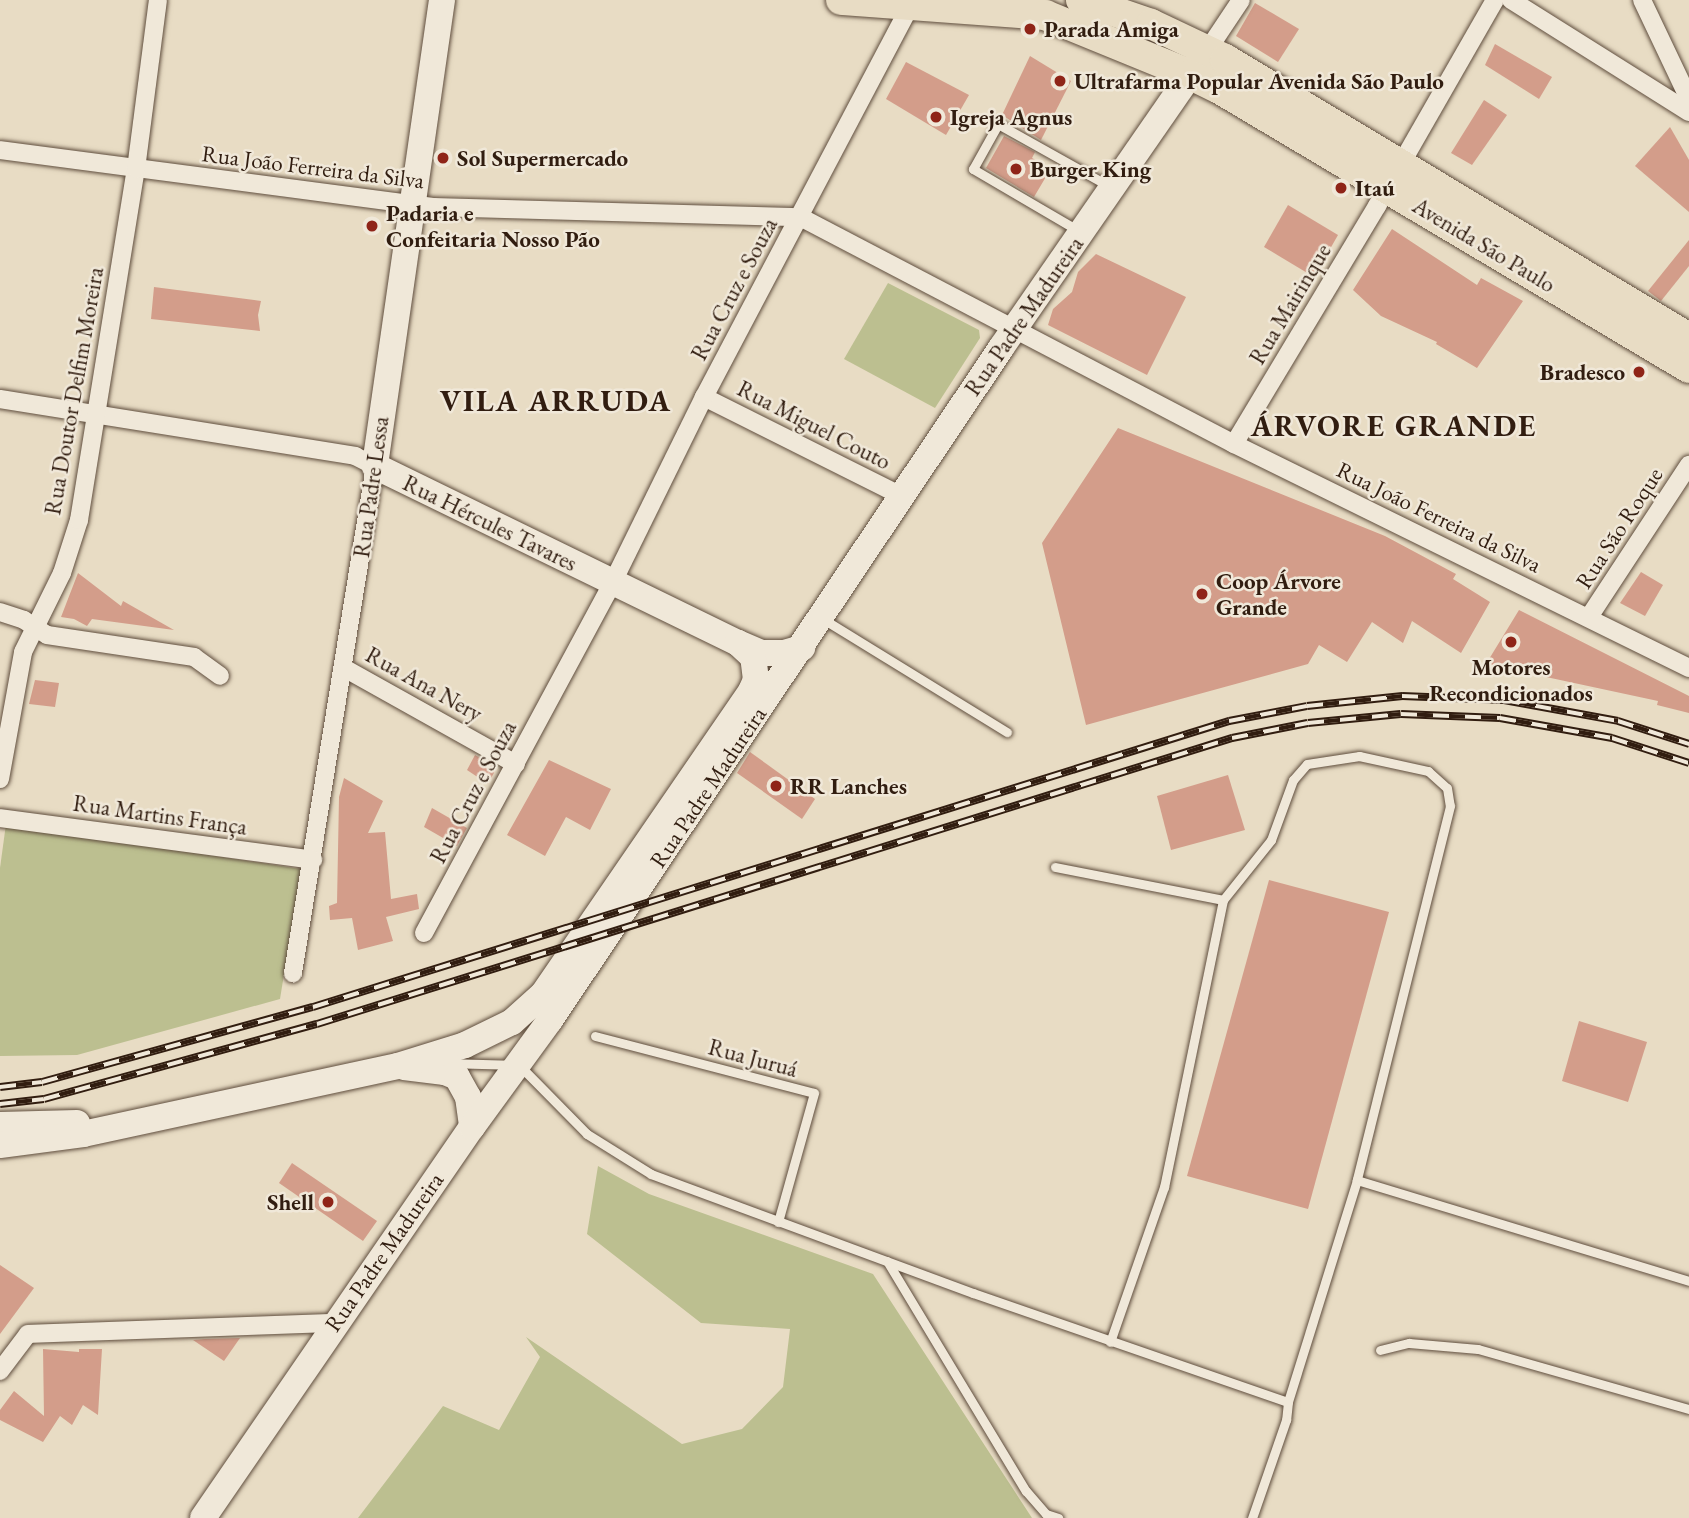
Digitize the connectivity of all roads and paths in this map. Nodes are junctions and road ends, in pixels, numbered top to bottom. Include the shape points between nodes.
1 (158, 0) edge
2 (442, 0) edge
3 (841, 0) edge
4 (1082, 0) edge
5 (1241, 0) edge
6 (1495, 0) edge
7 (1511, 0) edge
8 (1642, 0) edge
9 (911, 4) junction
10 (1199, 63) junction
11 (1689, 99) edge
12 (1689, 112) edge
13 (0, 150) edge
14 (136, 169) junction
15 (1394, 176) junction
16 (1114, 189) junction
17 (412, 205) junction
18 (800, 217) junction
19 (1082, 233) junction
20 (1015, 328) junction
21 (1689, 338) edge
22 (1689, 368) edge
23 (704, 397) junction
24 (0, 399) edge
25 (97, 415) junction
26 (1234, 444) junction
27 (1689, 465) edge
28 (375, 466) junction
29 (902, 496) junction
30 (612, 584) junction
31 (0, 612) edge
32 (1589, 617) junction
33 (822, 618) junction
34 (34, 628) junction
35 (738, 643) junction
36 (802, 648) junction
37 (344, 668) junction
38 (1689, 668) edge
39 (220, 676) dead end
40 (1007, 732) dead end
41 (516, 764) junction
42 (0, 779) edge
43 (0, 818) edge
44 (313, 860) junction
45 (1055, 867) dead end
46 (1223, 900) junction
47 (424, 933) dead end
48 (293, 973) dead end
49 (595, 1036) dead end
50 (519, 1065) junction
51 (398, 1066) junction
52 (121, 1124) junction
53 (0, 1125) edge
54 (472, 1127) junction
55 (0, 1145) edge
56 (1357, 1180) junction
57 (778, 1222) junction
58 (887, 1261) junction
59 (1689, 1281) edge
60 (335, 1323) junction
61 (1111, 1342) junction
62 (1380, 1350) dead end
63 (0, 1371) edge
64 (1288, 1402) junction
65 (1689, 1409) edge
66 (203, 1518) edge
67 (1058, 1518) edge
68 (1252, 1518) edge

1 - 14 street, Rua Doutor Delfim Moreira
2 - 17 main road, Rua Padre Lessa
3 - 9 main road, Avenida São Paulo
4 - 10 main road, Avenida São Paulo via 1151,24
5 - 10 street
6 - 15 street, Rua Mairinque
7 - 12 street
8 - 11 street
9 - 10 main road, Avenida São Paulo via 1045,15
9 - 18 street, Rua Cruz e Souza
10 - 15 main road, Avenida São Paulo
10 - 16 main road, Rua Padre Madureira
13 - 14 street, Rua João Ferreira da Silva
14 - 17 street, Rua João Ferreira da Silva
14 - 25 street, Rua Doutor Delfim Moreira
15 - 21 main road, Avenida São Paulo
15 - 22 main road, Avenida São Paulo
15 - 26 street, Rua Mairinque
16 - 19 main road, Rua Padre Madureira
16 - 19 lane via 998,124 973,169
17 - 18 street, Rua João Ferreira da Silva
17 - 28 main road, Rua Padre Lessa
18 - 20 street, Rua João Ferreira da Silva
18 - 23 street, Rua Cruz e Souza
19 - 20 main road, Rua Padre Madureira
20 - 26 street, Rua João Ferreira da Silva
20 - 29 main road, Rua Padre Madureira
23 - 29 street, Rua Miguel Couto
23 - 30 street, Rua Cruz e Souza
24 - 25 street, Rua Hércules Tavares
25 - 28 street, Rua Hércules Tavares via 355,456
25 - 34 street, Rua Doutor Delfim Moreira via 79,520 62,573
26 - 32 street, Rua João Ferreira da Silva
27 - 32 street, Rua São Roque
28 - 30 main road, Rua Hércules Tavares
28 - 37 street, Rua Padre Lessa
29 - 33 main road, Rua Padre Madureira
30 - 35 main road, Rua Hércules Tavares
30 - 41 street, Rua Cruz e Souza
31 - 34 street
32 - 38 street, Rua João Ferreira da Silva
33 - 36 main road, Rua Padre Madureira
33 - 40 lane
34 - 39 street via 47,635 194,657
34 - 42 street, Rua Doutor Delfim Moreira via 23,652
35 - 36 main road, Rua Hércules Tavares via 762,653
35 - 51 main road, Rua Padre Madureira via 752,657 756,680 751,691 543,994 512,1022 465,1045
36 - 50 main road, Rua Padre Madureira
37 - 41 street, Rua Ana Nery
37 - 44 street, Rua Padre Lessa
41 - 47 street, Rua Cruz e Souza
43 - 44 street, Rua Martins França
44 - 48 street, Rua Padre Lessa
45 - 46 lane
46 - 56 lane via 1272,840 1293,780 1307,764 1359,756 1428,771 1447,788 1450,806
46 - 61 lane via 1164,1187
49 - 57 lane, Rua Juruá via 814,1094
50 - 51 lane via 472,1061
50 - 54 main road, Rua Padre Madureira
50 - 57 lane via 587,1134 651,1174
51 - 52 main road
51 - 54 main road via 457,1077 468,1097
52 - 53 main road
52 - 55 main road
54 - 60 main road, Rua Padre Madureira
56 - 59 lane
56 - 64 lane
57 - 58 lane
58 - 61 lane
58 - 67 lane via 1026,1491 1046,1514
60 - 63 street via 28,1334
60 - 66 main road, Rua Padre Madureira
61 - 64 lane
62 - 65 lane via 1409,1343 1478,1349
64 - 68 lane

